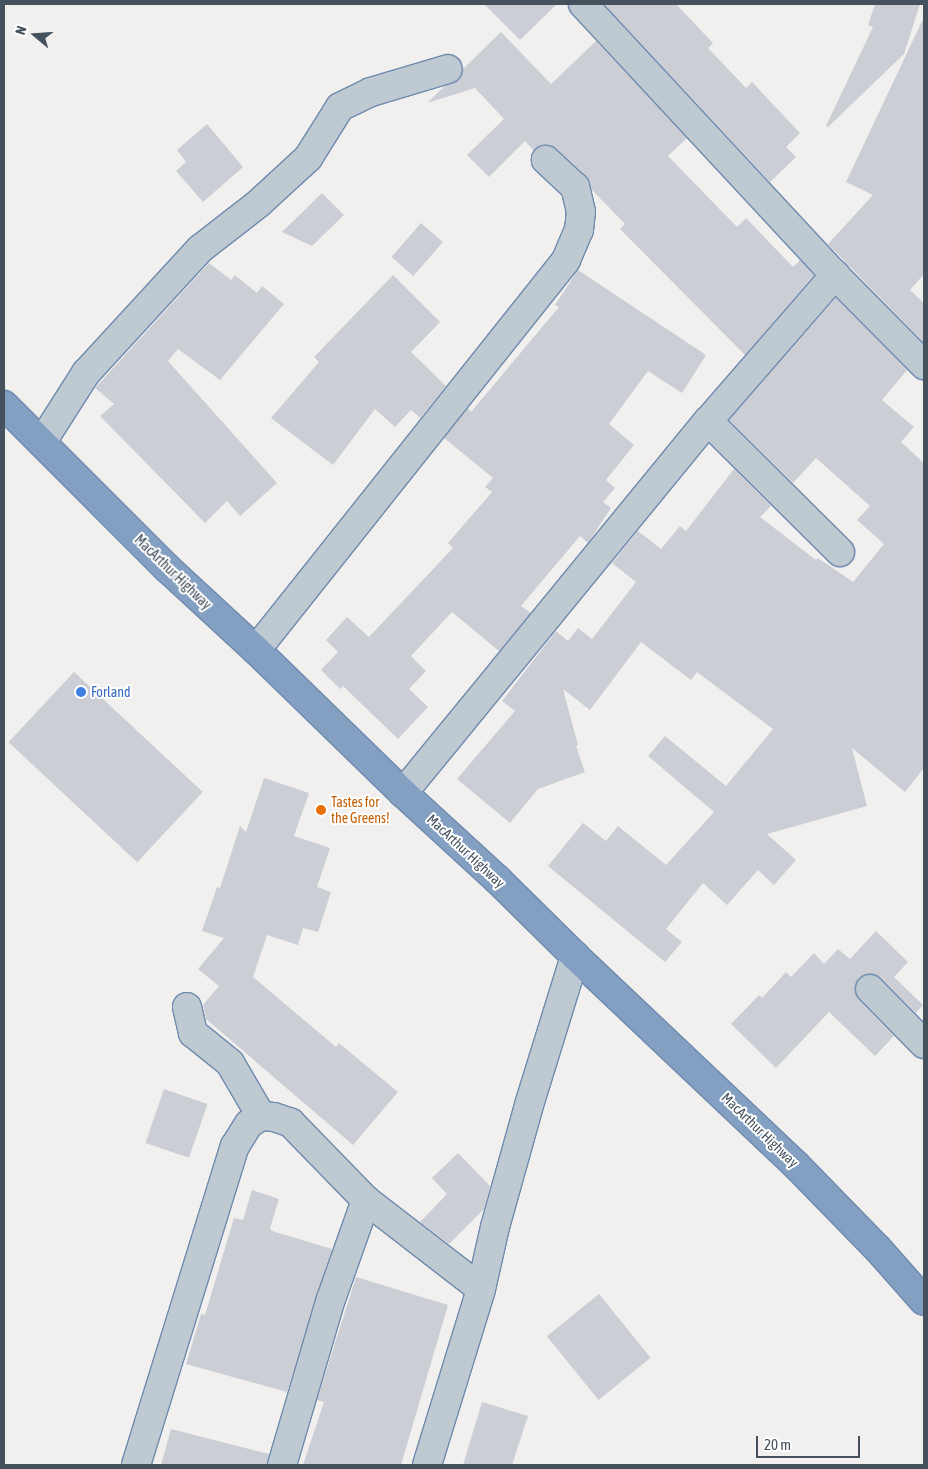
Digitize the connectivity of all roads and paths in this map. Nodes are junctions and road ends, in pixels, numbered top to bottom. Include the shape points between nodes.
1 (583, 4) edge
2 (448, 69) dead end
3 (546, 160) dead end
4 (835, 275) junction
5 (924, 364) edge
6 (4, 405) edge
7 (708, 421) junction
8 (42, 442) junction
9 (840, 552) dead end
10 (256, 650) junction
11 (404, 794) junction
12 (575, 956) junction
13 (870, 989) dead end
14 (187, 1007) dead end
15 (924, 1044) edge
16 (261, 1116) junction
17 (366, 1200) junction
18 (481, 1289) junction
19 (924, 1301) edge
20 (136, 1465) edge
21 (282, 1465) edge
22 (426, 1465) edge

1 - 4 street
2 - 8 street via 371,92 340,107 308,158 200,249 86,373
3 - 10 street via 575,187 581,212 579,230 566,260
4 - 5 street
4 - 7 street
6 - 8 highway, MacArthur Highway
7 - 9 street
7 - 11 street
8 - 10 highway, MacArthur Highway via 167,568
10 - 11 highway, MacArthur Highway
11 - 12 highway, MacArthur Highway
12 - 18 street via 529,1105
12 - 19 highway, MacArthur Highway via 795,1164
13 - 15 street
14 - 16 street via 193,1032 230,1063
16 - 17 street via 291,1123
16 - 20 street via 249,1124 235,1146
17 - 18 street
17 - 21 street via 331,1299
18 - 22 street

